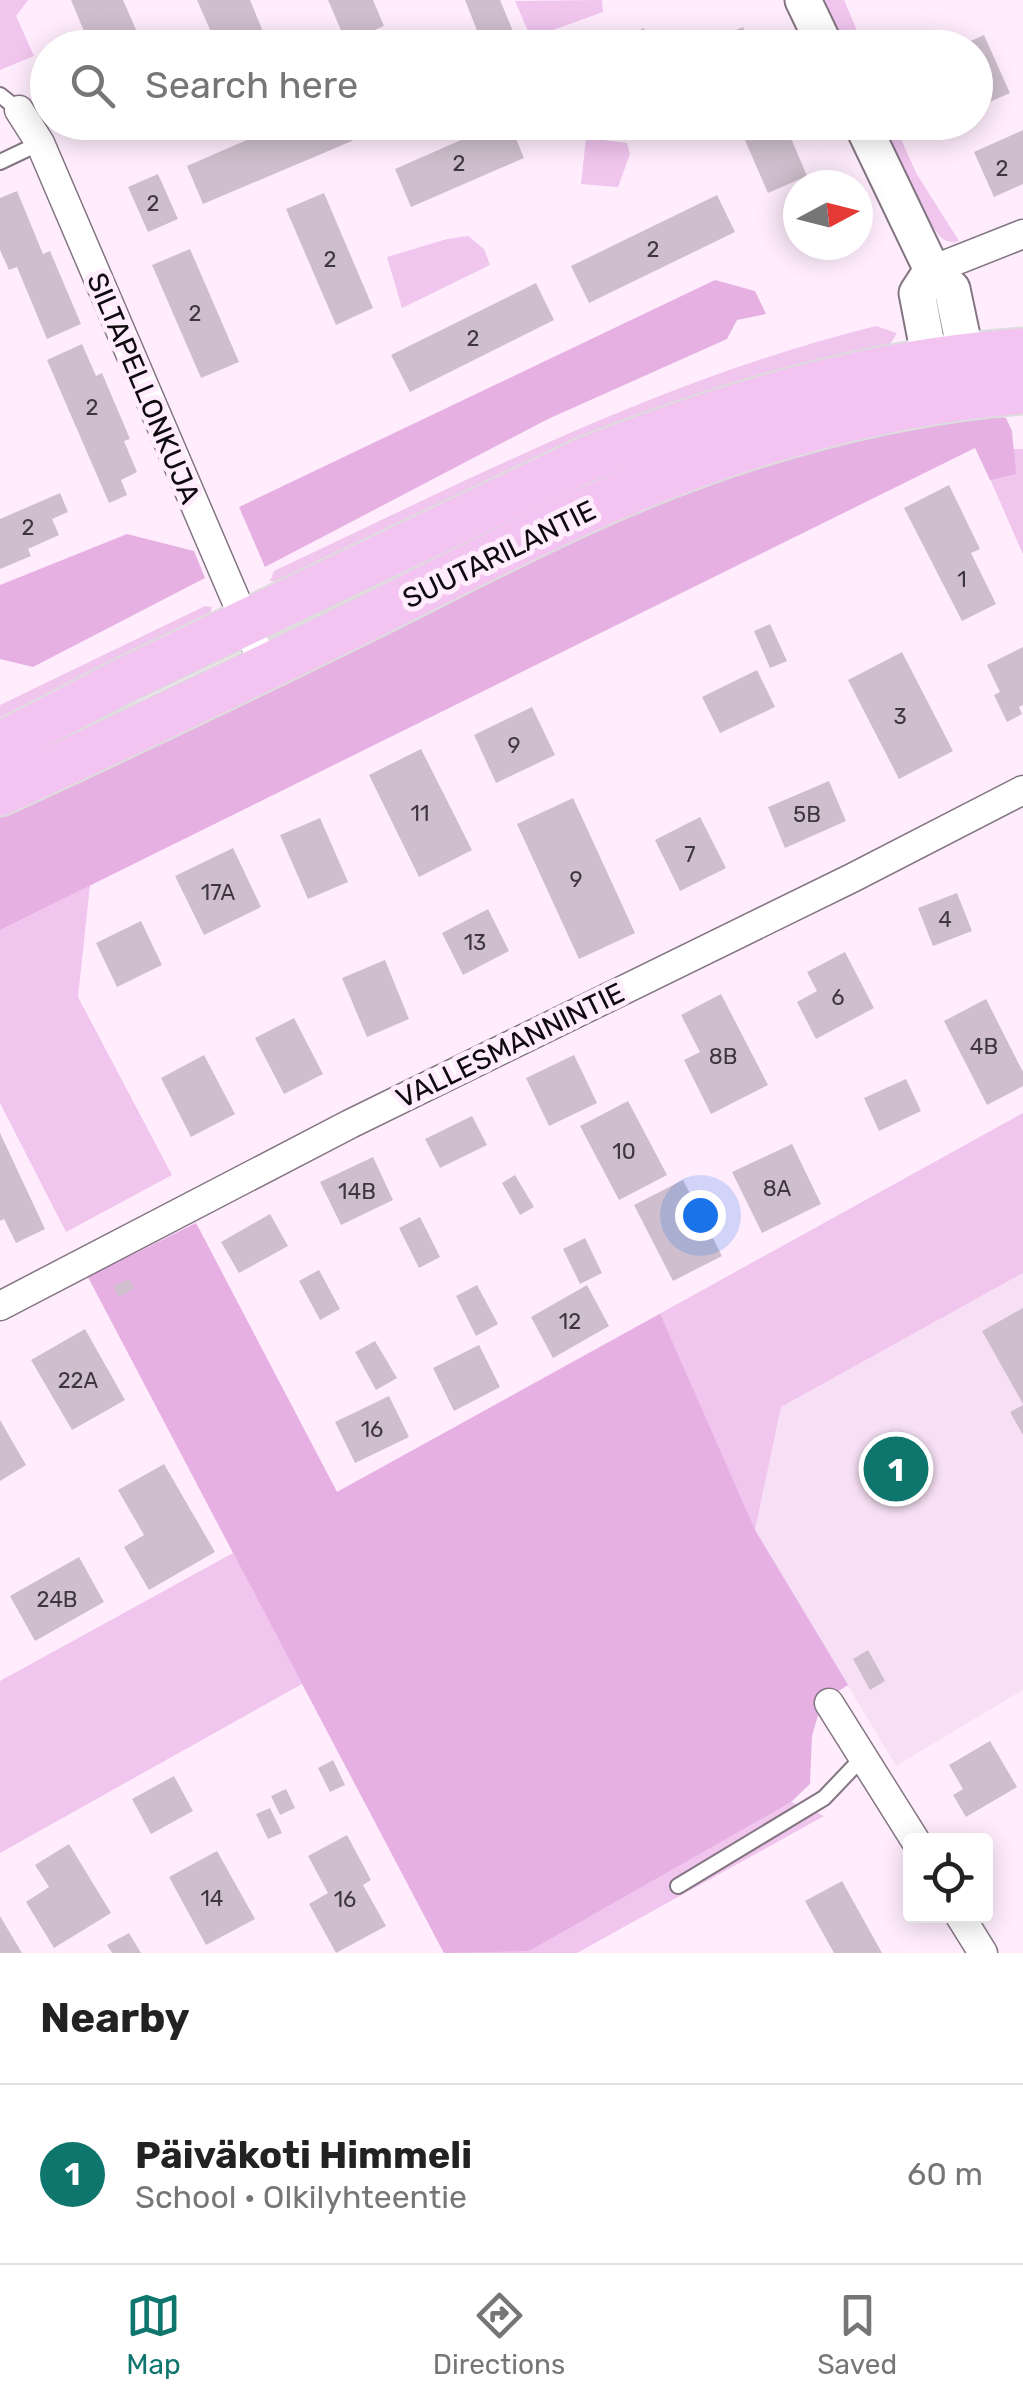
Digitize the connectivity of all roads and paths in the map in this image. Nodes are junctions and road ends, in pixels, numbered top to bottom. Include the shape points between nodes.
1 (804, 0) edge
2 (818, 30) edge
3 (10, 102) edge
4 (30, 129) edge
5 (38, 140) edge
6 (870, 140) edge
7 (40, 143) junction
8 (0, 162) edge
9 (1023, 234) edge
10 (932, 270) junction
11 (1023, 351) edge
12 (950, 370) junction
13 (1023, 391) edge
14 (246, 625) junction
15 (265, 668) junction
16 (0, 745) edge
17 (1023, 790) edge
18 (0, 793) edge
19 (0, 1306) edge
20 (829, 1703) dead end
21 (864, 1756) junction
22 (911, 1833) edge
23 (678, 1886) dead end
24 (964, 1923) edge
25 (983, 1953) edge

1 - 2 street
3 - 4 street, SILTAPELLONKUJA
5 - 7 street, SILTAPELLONKUJA
6 - 10 street
7 - 8 lane
7 - 14 street, SILTAPELLONKUJA
9 - 10 street
10 - 12 street via 952,289
11 - 12 main road, SUUTARILANTIE
12 - 13 main road, SUUTARILANTIE
12 - 14 main road, SUUTARILANTIE via 762,398 662,430 585,460
12 - 15 main road, SUUTARILANTIE via 575,515
14 - 15 street, SILTAPELLONKUJA
14 - 16 main road, SUUTARILANTIE
15 - 18 main road, SUUTARILANTIE
17 - 19 street, VALLESMANNINTIE
20 - 21 street
21 - 22 street
21 - 23 lane via 824,1798
24 - 25 street

